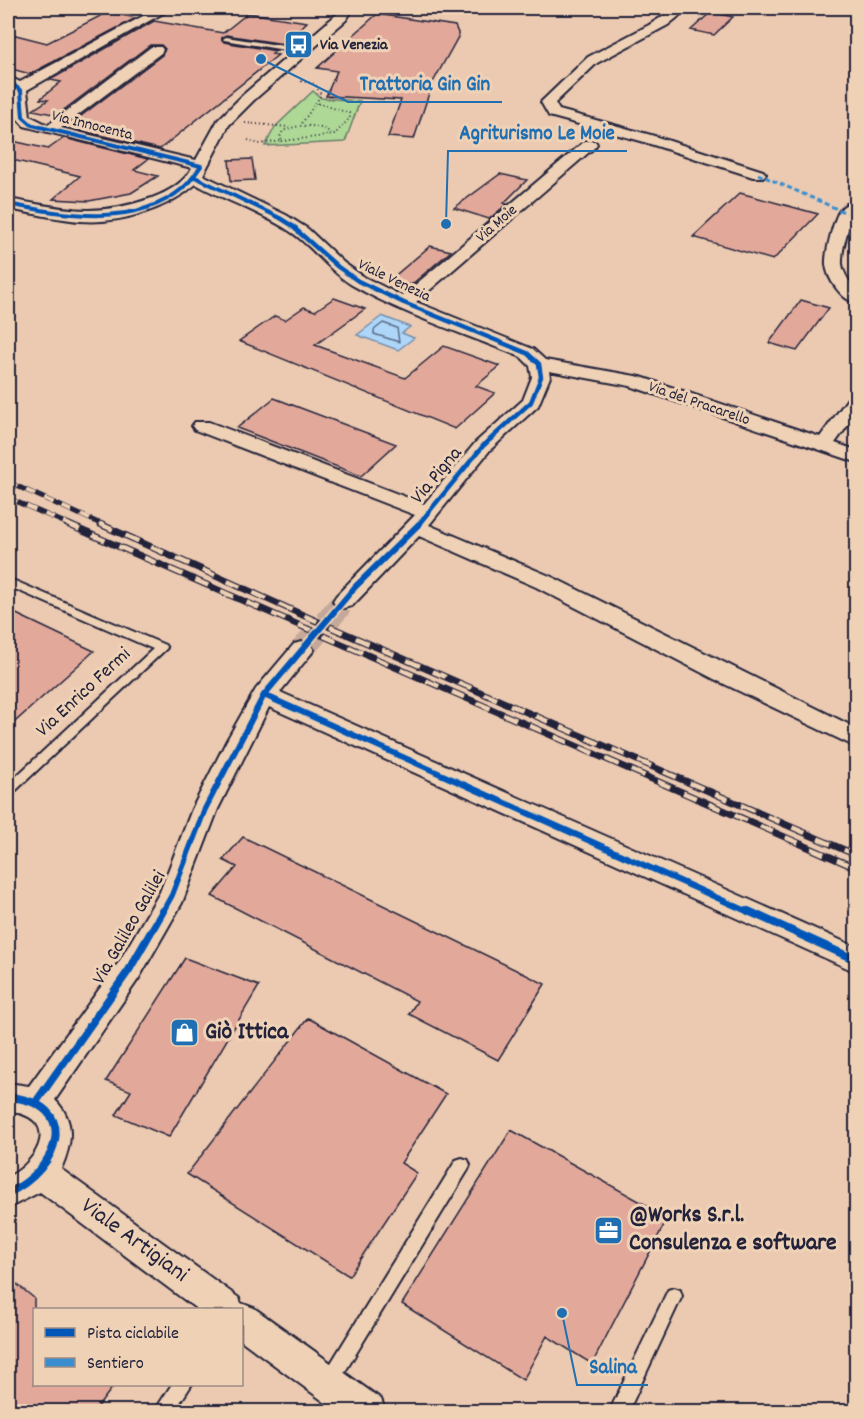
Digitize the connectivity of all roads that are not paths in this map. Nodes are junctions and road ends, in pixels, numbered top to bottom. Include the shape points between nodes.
1 (166, 8) edge
2 (348, 8) edge
3 (683, 8) edge
4 (226, 39) dead end
5 (156, 50) dead end
6 (303, 51) junction
7 (14, 84) edge
8 (50, 130) junction
9 (590, 144) dead end
10 (758, 174) dead end
11 (195, 176) junction
12 (8, 204) edge
13 (851, 209) edge
14 (856, 298) edge
15 (404, 303) junction
16 (539, 364) junction
17 (856, 401) edge
18 (202, 426) dead end
19 (823, 446) junction
20 (856, 456) edge
21 (422, 520) junction
22 (8, 582) edge
23 (344, 601) tunnel mouth
24 (302, 650) tunnel mouth
25 (264, 695) junction
26 (856, 738) edge
27 (8, 791) edge
28 (856, 960) edge
29 (22, 1099) edge
30 (462, 1165) dead end
31 (40, 1173) junction
32 (8, 1193) edge
33 (674, 1296) dead end
34 (224, 1308) edge
35 (243, 1321) edge
36 (328, 1383) junction
37 (182, 1386) edge
38 (163, 1412) edge
39 (368, 1412) edge
40 (618, 1412) edge

1 - 7 street
2 - 6 street
3 - 10 street via 572,75 549,102 550,109 581,122
4 - 6 lane
5 - 8 street
6 - 11 street via 227,119
7 - 8 street, Via Innocenta via 22,94 21,113 27,122
8 - 11 street, Via Innocenta
9 - 15 street, Via Moie
11 - 12 street via 155,204 108,215 81,216
11 - 15 street, Viale Venezia via 280,218 302,232 338,267
13 - 14 street via 838,234 834,264 842,284
15 - 16 street, Viale Venezia via 527,353
16 - 19 street, Via del Pracarello via 634,381
16 - 21 street, Via Pigna via 541,377 531,402 483,446
17 - 19 street
18 - 21 street
19 - 20 street, Via del Pracarello
21 - 23 street, Via Pigna
21 - 26 street, Via Pigna
22 - 27 lane, Via Enrico Fermi via 161,648
24 - 25 street
25 - 28 street
25 - 29 street, Via Galileo Galilei via 205,809 172,895 129,970
29 - 31 street via 46,1110 53,1120 55,1147
30 - 36 lane
31 - 32 street via 25,1186
31 - 34 street, Viale Artigiani
33 - 40 lane
35 - 36 street
36 - 39 street
37 - 38 lane

